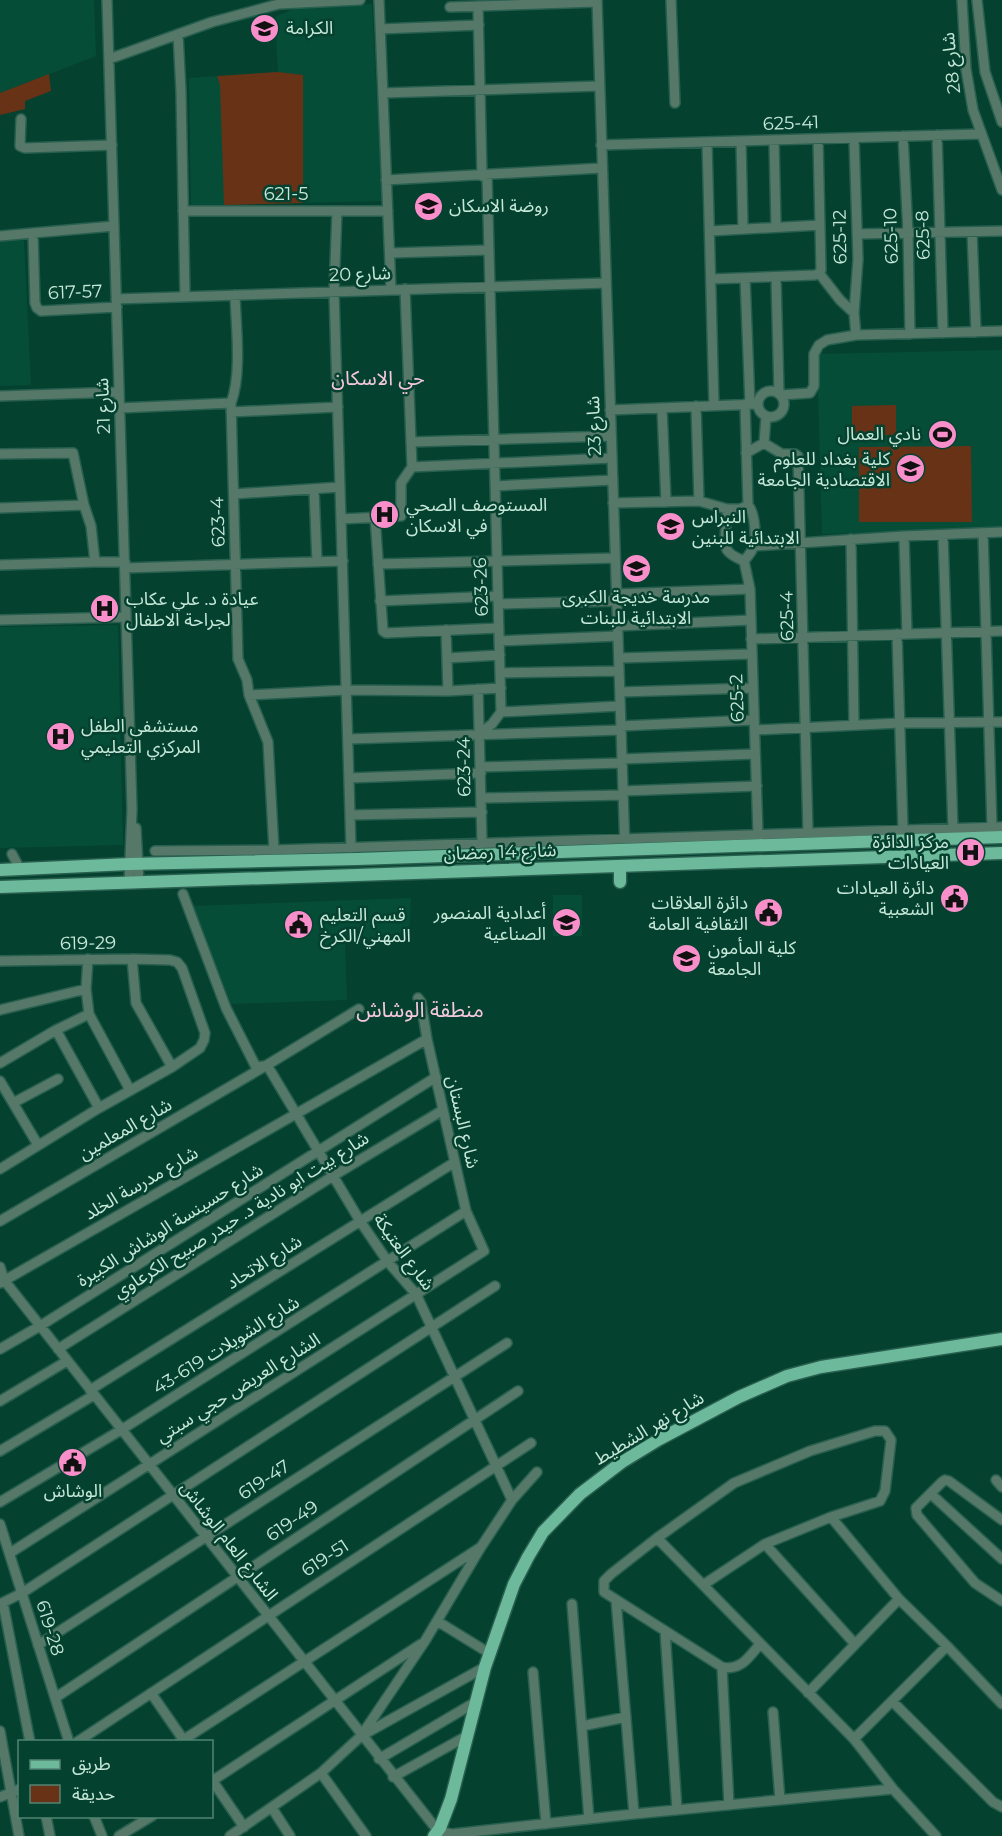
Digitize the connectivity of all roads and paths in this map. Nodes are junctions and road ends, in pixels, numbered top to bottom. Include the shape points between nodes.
1 (107, 0) edge
2 (360, 0) edge
3 (379, 0) edge
4 (671, 0) edge
5 (962, 0) edge
6 (977, 0) edge
7 (597, 1) edge
8 (279, 2) edge
9 (478, 6) junction
10 (450, 7) dead end
11 (479, 25) junction
12 (380, 29) junction
13 (178, 34) junction
14 (109, 59) junction
15 (599, 86) junction
16 (480, 90) junction
17 (382, 93) junction
18 (675, 103) dead end
19 (21, 119) dead end
20 (1002, 122) edge
21 (981, 134) junction
22 (937, 135) junction
23 (903, 136) junction
24 (854, 138) junction
25 (818, 139) junction
26 (774, 140) junction
27 (741, 141) junction
28 (707, 142) junction
29 (601, 145) junction
30 (112, 146) junction
31 (1002, 160) edge
32 (991, 162) junction
33 (602, 168) junction
34 (485, 175) junction
35 (386, 180) junction
36 (1002, 190) edge
37 (183, 211) junction
38 (337, 211) junction
39 (388, 211) junction
40 (820, 225) junction
41 (114, 226) junction
42 (776, 226) junction
43 (743, 228) junction
44 (710, 231) junction
45 (1002, 231) edge
46 (972, 232) junction
47 (33, 233) junction
48 (908, 233) junction
49 (940, 233) junction
50 (857, 234) junction
51 (0, 236) edge
52 (489, 250) junction
53 (390, 253) junction
54 (819, 273) junction
55 (776, 277) junction
56 (745, 278) junction
57 (711, 279) junction
58 (606, 283) junction
59 (490, 286) junction
60 (405, 289) junction
61 (391, 290) junction
62 (334, 292) junction
63 (235, 295) junction
64 (185, 296) junction
65 (117, 303) junction
66 (854, 313) junction
67 (1002, 331) edge
68 (976, 332) junction
69 (943, 333) junction
70 (910, 334) junction
71 (856, 335) junction
72 (119, 392) junction
73 (780, 394) junction
74 (0, 396) edge
75 (751, 404) junction
76 (696, 406) junction
77 (714, 406) junction
78 (338, 407) junction
79 (120, 408) junction
80 (231, 408) junction
81 (662, 408) junction
82 (610, 410) junction
83 (765, 416) junction
84 (611, 436) junction
85 (494, 440) junction
86 (411, 442) junction
87 (764, 443) junction
88 (746, 453) junction
89 (0, 454) edge
90 (612, 458) junction
91 (495, 463) junction
92 (412, 467) junction
93 (613, 480) junction
94 (495, 486) junction
95 (340, 487) junction
96 (314, 489) junction
97 (234, 494) junction
98 (699, 501) junction
99 (666, 502) junction
100 (613, 503) junction
101 (84, 505) junction
102 (748, 505) junction
103 (0, 508) edge
104 (727, 509) junction
105 (375, 518) junction
106 (341, 519) junction
107 (1002, 532) edge
108 (983, 533) junction
109 (943, 534) junction
110 (904, 536) junction
111 (851, 539) junction
112 (802, 543) junction
113 (754, 546) junction
114 (615, 558) junction
115 (343, 561) junction
116 (497, 561) junction
117 (744, 561) junction
118 (95, 562) junction
119 (317, 562) junction
120 (378, 564) junction
121 (0, 565) edge
122 (125, 565) junction
123 (236, 565) junction
124 (750, 589) junction
125 (616, 598) junction
126 (498, 600) junction
127 (380, 601) junction
128 (126, 617) junction
129 (0, 620) edge
130 (751, 620) junction
131 (499, 628) junction
132 (446, 630) junction
133 (618, 631) junction
134 (1002, 631) edge
135 (986, 632) junction
136 (947, 633) junction
137 (897, 634) junction
138 (907, 634) junction
139 (853, 636) junction
140 (804, 638) junction
141 (751, 639) junction
142 (499, 640) junction
143 (752, 654) junction
144 (500, 655) junction
145 (447, 658) junction
146 (619, 658) junction
147 (619, 671) junction
148 (500, 674) junction
149 (501, 688) junction
150 (753, 688) junction
151 (478, 689) junction
152 (346, 690) junction
153 (448, 690) junction
154 (620, 692) junction
155 (249, 695) junction
156 (620, 706) junction
157 (501, 711) junction
158 (989, 722) junction
159 (1002, 722) edge
160 (900, 723) junction
161 (950, 723) junction
162 (754, 725) junction
163 (854, 725) junction
164 (806, 726) junction
165 (621, 728) junction
166 (480, 734) junction
167 (348, 740) junction
168 (755, 754) junction
169 (622, 761) junction
170 (480, 770) junction
171 (349, 778) junction
172 (757, 786) junction
173 (623, 793) junction
174 (481, 798) junction
175 (482, 812) junction
176 (350, 814) junction
177 (997, 827) edge
178 (953, 829) junction
179 (903, 830) junction
180 (808, 833) junction
181 (758, 835) junction
182 (705, 837) junction
183 (1002, 837) edge
184 (482, 844) junction
185 (625, 845) junction
186 (549, 847) junction
187 (351, 848) junction
188 (687, 848) junction
189 (233, 850) junction
190 (274, 850) junction
191 (155, 851) dead end
192 (1002, 852) edge
193 (12, 854) dead end
194 (220, 862) junction
195 (134, 864) junction
196 (620, 866) junction
197 (20, 869) junction
198 (0, 870) edge
199 (621, 882) dead end
200 (134, 883) junction
201 (0, 888) edge
202 (183, 894) dead end
203 (88, 959) junction
204 (132, 959) junction
205 (0, 961) edge
206 (86, 989) junction
207 (418, 998) dead end
208 (359, 1009) dead end
209 (0, 1010) edge
210 (89, 1014) junction
211 (56, 1030) junction
212 (427, 1039) junction
213 (0, 1063) edge
214 (267, 1065) junction
215 (172, 1067) junction
216 (436, 1077) junction
217 (58, 1079) dead end
218 (0, 1081) edge
219 (130, 1090) junction
220 (13, 1103) junction
221 (99, 1108) junction
222 (443, 1110) junction
223 (296, 1115) junction
224 (39, 1145) junction
225 (318, 1151) junction
226 (455, 1162) junction
227 (0, 1169) edge
228 (333, 1176) junction
229 (466, 1211) junction
230 (0, 1221) edge
231 (360, 1221) junction
232 (484, 1251) joint
233 (388, 1262) junction
234 (0, 1267) edge
235 (2, 1282) edge
236 (495, 1286) dead end
237 (416, 1294) junction
238 (40, 1326) junction
239 (432, 1326) junction
240 (1002, 1339) edge
241 (507, 1343) dead end
242 (0, 1349) edge
243 (58, 1349) junction
244 (67, 1361) junction
245 (455, 1377) junction
246 (518, 1391) dead end
247 (92, 1393) junction
248 (0, 1401) edge
249 (474, 1420) junction
250 (122, 1430) junction
251 (531, 1443) dead end
252 (0, 1451) edge
253 (148, 1464) junction
254 (495, 1466) junction
255 (537, 1472) dead end
256 (172, 1494) junction
257 (931, 1494) junction
258 (512, 1500) junction
259 (0, 1502) edge
260 (831, 1517) junction
261 (1002, 1520) edge
262 (0, 1524) edge
263 (205, 1537) junction
264 (657, 1538) junction
265 (765, 1544) junction
266 (481, 1546) junction
267 (10, 1553) junction
268 (1002, 1559) edge
269 (237, 1577) junction
270 (703, 1585) junction
271 (22, 1593) junction
272 (899, 1599) junction
273 (616, 1600) junction
274 (1002, 1601) edge
275 (2, 1604) edge
276 (572, 1604) dead end
277 (267, 1616) junction
278 (437, 1621) junction
279 (664, 1631) junction
280 (425, 1641) junction
281 (760, 1644) junction
282 (855, 1644) junction
283 (38, 1646) junction
284 (947, 1646) junction
285 (489, 1653) junction
286 (303, 1662) junction
287 (485, 1667) junction
288 (722, 1667) junction
289 (533, 1672) dead end
290 (151, 1693) junction
291 (808, 1693) junction
292 (55, 1698) junction
293 (333, 1701) junction
294 (893, 1702) junction
295 (474, 1703) junction
296 (1002, 1704) edge
297 (773, 1712) dead end
298 (626, 1717) junction
299 (582, 1726) junction
300 (0, 1731) edge
301 (361, 1736) junction
302 (465, 1737) junction
303 (854, 1739) junction
304 (30, 1740) edge
305 (68, 1740) edge
306 (80, 1740) edge
307 (182, 1740) edge
308 (185, 1740) edge
309 (379, 1759) junction
310 (321, 1773) junction
311 (393, 1777) junction
312 (213, 1779) edge
313 (213, 1781) edge
314 (893, 1789) junction
315 (15, 1791) edge
316 (0, 1797) edge
317 (780, 1800) junction
318 (729, 1805) junction
319 (1002, 1807) edge
320 (272, 1808) junction
321 (677, 1810) junction
322 (634, 1814) junction
323 (46, 1818) edge
324 (95, 1818) edge
325 (149, 1818) edge
326 (589, 1819) junction
327 (546, 1824) junction
328 (244, 1827) junction
329 (436, 1834) edge
330 (19, 1836) edge
331 (50, 1836) edge
332 (102, 1836) edge
333 (119, 1836) edge
334 (230, 1836) edge
335 (290, 1836) edge
336 (366, 1836) edge
337 (936, 1836) edge

1 - 14 street, شارع 21
2 - 8 street
3 - 12 street
4 - 18 street
5 - 21 street, شارع 28 via 966,69
6 - 20 street via 986,72
7 - 9 street
7 - 15 street, شارع 23
8 - 13 street
9 - 10 street
9 - 11 street, 623-26
11 - 12 street
11 - 16 street, 623-26
12 - 17 street
13 - 14 street
13 - 37 street
14 - 30 street, شارع 21
15 - 16 street
15 - 29 street, شارع 23
16 - 17 street
16 - 34 street, 623-26
17 - 35 street
19 - 30 street via 20,146 26,148
21 - 22 street, 625-41
21 - 32 street, شارع 28
22 - 23 street, 625-41
22 - 49 street, 625-8
23 - 24 street, 625-41
23 - 48 street, 625-10
24 - 25 street, 625-41
24 - 50 street, 625-12
25 - 26 street, 625-41
25 - 40 street
26 - 27 street, 625-41
26 - 42 street
27 - 28 street, 625-41
27 - 43 street
28 - 29 street, 625-41
28 - 44 street
29 - 33 street, شارع 23
30 - 41 street, شارع 21
31 - 32 street
32 - 36 street, شارع 28
33 - 34 street
33 - 58 street, شارع 23
34 - 35 street
34 - 52 street, 623-26
35 - 39 street
37 - 38 street, 621-5
37 - 64 street
38 - 39 street, 621-5
38 - 62 street
39 - 53 street
40 - 42 street
40 - 54 street
41 - 47 street
41 - 65 street, شارع 21
42 - 43 street
43 - 44 street
44 - 57 street
45 - 46 street
46 - 49 street
46 - 68 street
47 - 51 street
47 - 65 street, 617-57 via 37,308 41,311
48 - 49 street
48 - 50 street
48 - 70 street, 625-10
49 - 69 street, 625-8
50 - 66 street, 625-12
52 - 53 street
52 - 59 street, 623-26
53 - 61 street
54 - 55 street
54 - 66 street
55 - 56 street
55 - 73 street
56 - 57 street
56 - 75 street
57 - 77 street
58 - 59 street, شارع 20
58 - 82 street, شارع 23
59 - 60 street, شارع 20
59 - 85 street, 623-26
60 - 61 street, شارع 20
60 - 86 street
61 - 62 street, شارع 20
62 - 63 street, شارع 20
62 - 78 street
63 - 64 street, شارع 20
63 - 80 street, 623-4 via 237,374
64 - 65 street, شارع 20
65 - 72 street, شارع 21
66 - 71 street, 625-12
67 - 68 street
68 - 69 street
69 - 70 street
70 - 71 street
71 - 73 street via 819,345 814,354 814,386 810,393
72 - 74 street
72 - 79 street, شارع 21
73 - 75 street via 767,391
73 - 83 street via 782,412 774,417
75 - 77 street
75 - 83 street
75 - 88 street
76 - 77 street
76 - 81 street
76 - 98 street
78 - 80 street
78 - 95 street
79 - 80 street
79 - 122 street, شارع 21
80 - 97 street, 623-4
81 - 82 street
81 - 99 street
82 - 84 street, شارع 23
83 - 87 street
84 - 85 street
84 - 90 street, شارع 23
85 - 86 street
85 - 91 street, 623-26
86 - 92 street
87 - 88 street
87 - 112 street, 625-4 via 782,454 798,456
88 - 102 street
89 - 101 street via 73,453
90 - 91 street
90 - 93 street, شارع 23
91 - 92 street
91 - 94 street, 623-26
92 - 105 street via 401,483 401,516
93 - 94 street
93 - 100 street, شارع 23
94 - 116 street, 623-26
95 - 96 street
95 - 106 street
96 - 97 street
96 - 119 street
97 - 123 street, 623-4
98 - 99 street
98 - 104 street
99 - 100 street
100 - 114 street, شارع 23
101 - 103 street
101 - 118 street
102 - 104 street
102 - 113 street via 754,518
104 - 117 street, 625-2 via 727,550
105 - 106 street
105 - 120 street
106 - 115 street
107 - 108 street
108 - 109 street
108 - 135 street
109 - 110 street
109 - 136 street
110 - 111 street
110 - 138 street
111 - 112 street
111 - 139 street
112 - 113 street
112 - 140 street, 625-4
113 - 117 street
114 - 116 street
114 - 125 street, شارع 23
115 - 119 street
115 - 152 street
116 - 120 street
116 - 126 street, 623-26
117 - 124 street, 625-2
118 - 121 street
118 - 122 street
119 - 123 street
120 - 127 street
122 - 123 street
122 - 128 street, شارع 21
123 - 155 street, 623-4 via 238,659
124 - 125 street
124 - 130 street, 625-2
125 - 126 street
125 - 133 street, شارع 23
126 - 127 street
126 - 131 street, 623-26
127 - 132 street via 381,627 386,633
128 - 129 street
128 - 195 street, شارع 21 via 132,811 136,828
130 - 133 street
130 - 141 street, 625-2
131 - 132 street
131 - 142 street, 623-26
132 - 145 street
133 - 142 street
133 - 146 street, شارع 23
134 - 135 street
135 - 136 street
135 - 158 street
136 - 138 street
136 - 161 street
137 - 138 street
137 - 139 street
137 - 160 street
139 - 140 street
139 - 163 street
140 - 141 street
140 - 164 street, 625-4
141 - 143 street, 625-2
142 - 144 street, 623-26
143 - 146 street
143 - 150 street, 625-2
144 - 145 street
144 - 148 street, 623-26
145 - 153 street
146 - 147 street, شارع 23
147 - 148 street
147 - 154 street, شارع 23
148 - 149 street, 623-26
149 - 151 street
149 - 157 street, 623-26
150 - 154 street
150 - 162 street, 625-2
151 - 153 street
151 - 166 street, 623-24
152 - 153 street
152 - 155 street
152 - 167 street
154 - 156 street, شارع 23
155 - 190 street, 623-4 via 268,742
156 - 157 street
156 - 165 street, شارع 23
157 - 166 street
158 - 159 street
158 - 161 street
158 - 177 street
160 - 161 street
160 - 163 street
160 - 179 street
161 - 178 street
162 - 164 street
162 - 165 street
162 - 168 street, 625-2
163 - 164 street
164 - 180 street, 625-4
165 - 166 street
165 - 169 street, شارع 23
166 - 167 street
166 - 170 street, 623-24
167 - 171 street
168 - 169 street
168 - 172 street, 625-2
169 - 170 street
169 - 173 street, شارع 23
170 - 171 street
170 - 174 street, 623-24
171 - 176 street
172 - 173 street
172 - 181 street, 625-2
173 - 174 street
173 - 185 street, شارع 23
174 - 175 street, 623-24
175 - 176 street
175 - 184 street, 623-24
176 - 187 street
177 - 178 street
178 - 179 street
179 - 180 street
180 - 181 street
181 - 182 street
182 - 185 street
182 - 188 main road
183 - 188 main road, شارع 14 رمضان
184 - 186 street
184 - 187 street
185 - 186 main road, شارع 14 رمضان
185 - 188 main road, شارع 14 رمضان
186 - 194 main road, شارع 14 رمضان
187 - 190 street
189 - 190 street
189 - 191 street
189 - 194 main road
192 - 196 main road, شارع 14 رمضان
193 - 197 street
194 - 195 main road, شارع 14 رمضان
195 - 197 main road, شارع 14 رمضان
195 - 200 street, شارع 21
196 - 199 main road
196 - 200 main road, شارع 14 رمضان
197 - 198 main road, شارع 14 رمضان
200 - 201 main road, شارع 14 رمضان
202 - 214 street via 226,1008 256,1067
203 - 204 street, 619-29
203 - 205 street, 619-29
203 - 206 street
204 - 215 street via 136,1003
204 - 215 street, 619-29 via 170,960 182,968 206,1033 200,1048
206 - 209 street
206 - 210 street
207 - 212 street, شارع البستان
208 - 214 street, شارع المعلمين
210 - 211 street
210 - 219 street
211 - 213 street
211 - 221 street
212 - 216 street, شارع البستان
212 - 223 street, شارع مدرسة الخلد
214 - 223 street, شارع العتيکة
214 - 230 street, شارع المعلمين
215 - 219 street
216 - 222 street, شارع البستان
216 - 225 street, شارع حسينسة الوشاش الكبيرة
217 - 220 street
218 - 220 street
219 - 221 street
220 - 224 street
221 - 224 street
222 - 226 street, شارع البستان
222 - 228 street, شارع بيت ابو نادية د. حيدر صبيح الكرعاوي
223 - 225 street, شارع العتيکة
223 - 235 street, شارع مدرسة الخلد
224 - 227 street
225 - 228 street, شارع العتيکة
225 - 238 street, شارع حسينسة الوشاش الكبيرة
226 - 229 street, شارع البستان
226 - 231 street, شارع الاتحاد
228 - 231 street, شارع العتيکة
228 - 243 street, شارع بيت ابو نادية د. حيدر صبيح الكرعاوي
229 - 232 street, شارع البستان
229 - 233 street, شارع الشويلات 619-43
231 - 233 street, شارع العتيکة
231 - 247 street, شارع الاتحاد
232 - 237 street, الشارع العريض حجي سبتي
233 - 237 street, شارع العتيکة
233 - 250 street, شارع الشويلات 619-43
234 - 235 street, الشارع العام الوشاش
235 - 238 street, الشارع العام الوشاش
236 - 239 street
237 - 239 street, شارع العتيکة
237 - 253 street, الشارع العريض حجي سبتي
238 - 242 street, شارع حسينسة الوشاش الكبيرة
238 - 243 street, الشارع العام الوشاش
239 - 245 street, شارع العتيکة
239 - 256 street
240 - 285 main road, شارع نهر الشطيط via 796,1374 739,1397 636,1452 587,1488 543,1532 514,1584
241 - 245 street, 619-47
243 - 244 street, الشارع العام الوشاش
244 - 247 street, الشارع العام الوشاش
244 - 248 street
245 - 249 street, شارع العتيکة
245 - 263 street, 619-47
246 - 249 street, 619-49
247 - 250 street, الشارع العام الوشاش
247 - 252 street, شارع الاتحاد
249 - 254 street, شارع العتيکة
249 - 269 street, 619-49
250 - 253 street, الشارع العام الوشاش
250 - 259 street, شارع الشويلات 619-43
251 - 254 street, 619-51
253 - 256 street, الشارع العام الوشاش
253 - 267 street, الشارع العريض حجي سبتي
254 - 258 street, شارع العتيکة
254 - 277 street, 619-51
255 - 258 street
256 - 263 street, الشارع العام الوشاش
256 - 271 street
257 - 261 street via 947,1480
257 - 268 street
257 - 274 street via 916,1508 917,1515 975,1583
258 - 266 street
260 - 264 street via 880,1501 885,1491 891,1440 885,1431 810,1451 734,1483
260 - 265 street
260 - 272 street
262 - 267 street, 619-28
263 - 269 street, الشارع العام الوشاش
263 - 283 street, 619-47
264 - 270 street
264 - 273 street via 604,1581 604,1592
265 - 270 street
265 - 282 street
266 - 278 street
266 - 286 street
267 - 271 street, 619-28
269 - 277 street, الشارع العام الوشاش
269 - 292 street, 619-49
270 - 281 street
271 - 275 street
271 - 283 street, 619-28
272 - 282 street
272 - 284 street
273 - 279 street
273 - 298 street
275 - 304 street
276 - 299 street
277 - 286 street, الشارع العام الوشاش
277 - 290 street, 619-51
278 - 280 street
278 - 285 street
279 - 288 street
279 - 321 street
280 - 293 street
280 - 301 street
281 - 288 street via 748,1660
281 - 291 street
282 - 291 street
283 - 292 street, 619-28
284 - 294 street
284 - 296 street
285 - 287 main road, شارع نهر الشطيط
286 - 293 street, الشارع العام الوشاش
286 - 308 street
287 - 295 main road, شارع نهر الشطيط
287 - 301 street
288 - 318 street
289 - 327 street
290 - 306 street, 619-51
290 - 307 street
291 - 303 street
292 - 305 street, 619-28
293 - 301 street, الشارع العام الوشاش
293 - 312 street
294 - 303 street
294 - 319 street
295 - 302 main road, شارع نهر الشطيط
295 - 309 street
297 - 317 street
298 - 299 street
298 - 322 street
299 - 326 street
300 - 315 street
301 - 309 street, الشارع العام الوشاش
301 - 310 street
302 - 311 street
302 - 329 main road, شارع نهر الشطيط via 450,1799
303 - 314 street
309 - 311 street, الشارع العام الوشاش
310 - 320 street
310 - 336 street
311 - 329 street, الشارع العام الوشاش
313 - 328 street
314 - 317 street
314 - 337 street
315 - 316 street
315 - 330 street
317 - 318 street
318 - 321 street
320 - 328 street
320 - 335 street
321 - 322 street
322 - 326 street
323 - 331 street
324 - 332 street
325 - 333 street
326 - 327 street
327 - 329 street
328 - 334 street

